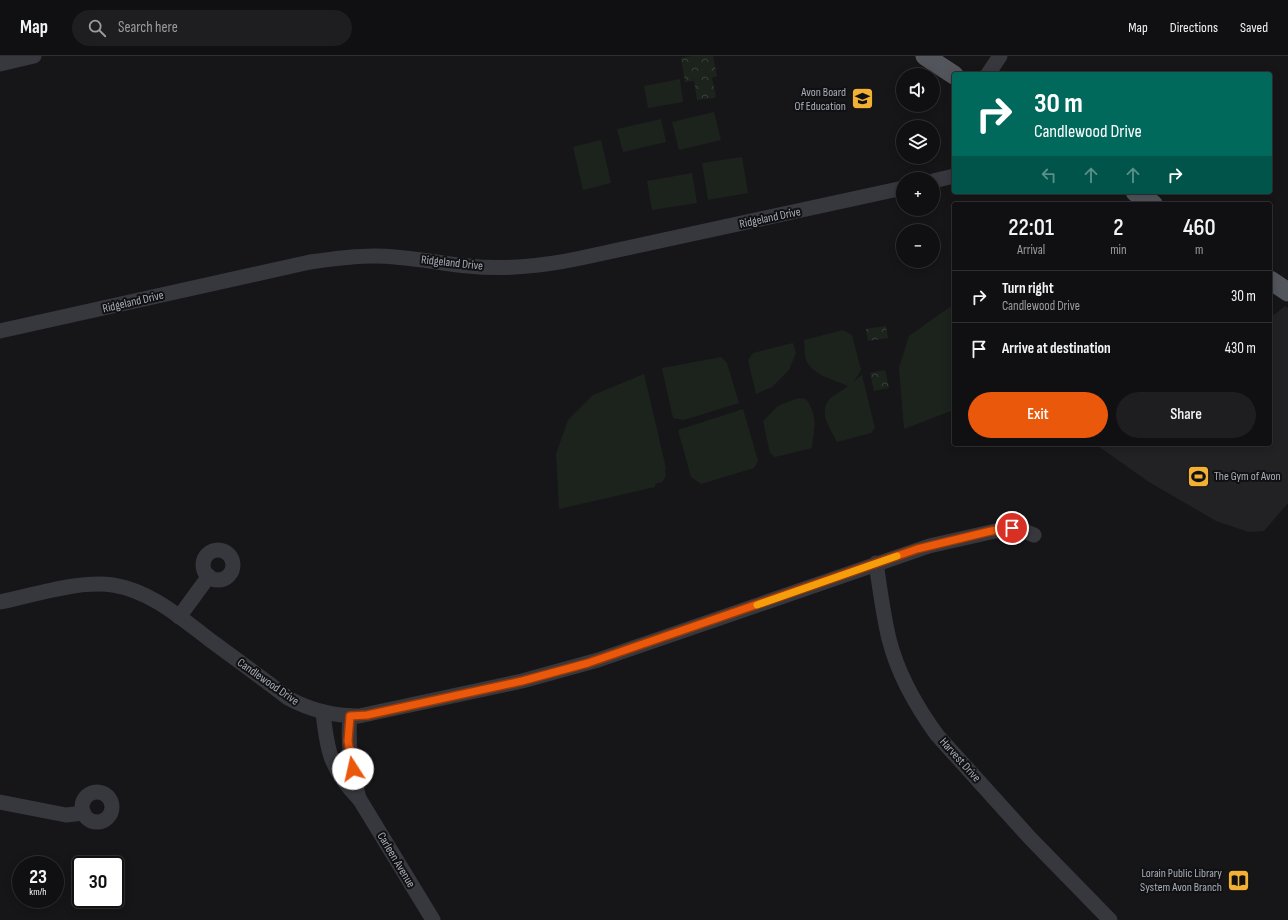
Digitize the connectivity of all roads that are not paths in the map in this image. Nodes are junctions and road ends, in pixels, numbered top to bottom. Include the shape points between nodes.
1 (34, 56) edge
2 (925, 56) edge
3 (1000, 56) edge
4 (0, 64) edge
5 (989, 72) edge
6 (952, 74) edge
7 (952, 176) edge
8 (940, 179) edge
9 (896, 190) edge
10 (1137, 194) edge
11 (1150, 202) edge
12 (1272, 281) edge
13 (1288, 292) edge
14 (0, 331) edge
15 (1034, 536) dead end
16 (876, 564) junction
17 (209, 576) dead end
18 (0, 602) edge
19 (179, 617) junction
20 (323, 712) junction
21 (350, 716) junction
22 (360, 800) junction
23 (0, 802) edge
24 (84, 813) dead end
25 (433, 920) edge
26 (1110, 920) edge

1 - 4 street
2 - 6 main road
3 - 5 street
7 - 8 street
9 - 14 street, Ridgeland Drive via 534,266 470,266 374,256 310,262
10 - 11 main road
12 - 13 main road
15 - 16 street, Candlewood Drive via 1019,529 991,531 929,546
16 - 21 street, Candlewood Drive via 593,662 522,681 367,715
16 - 26 street, Harvest Drive via 885,620 894,654 913,700 937,735 1030,838
17 - 19 street
18 - 19 street, Candlewood Drive via 75,586 112,585 149,598
19 - 20 street, Candlewood Drive via 288,698
20 - 21 street, Candlewood Drive
20 - 22 street, Carleen Avenue via 327,743 334,766 342,780
21 - 22 street, Carleen Avenue via 348,741
22 - 25 street, Carleen Avenue
23 - 24 street via 66,815

